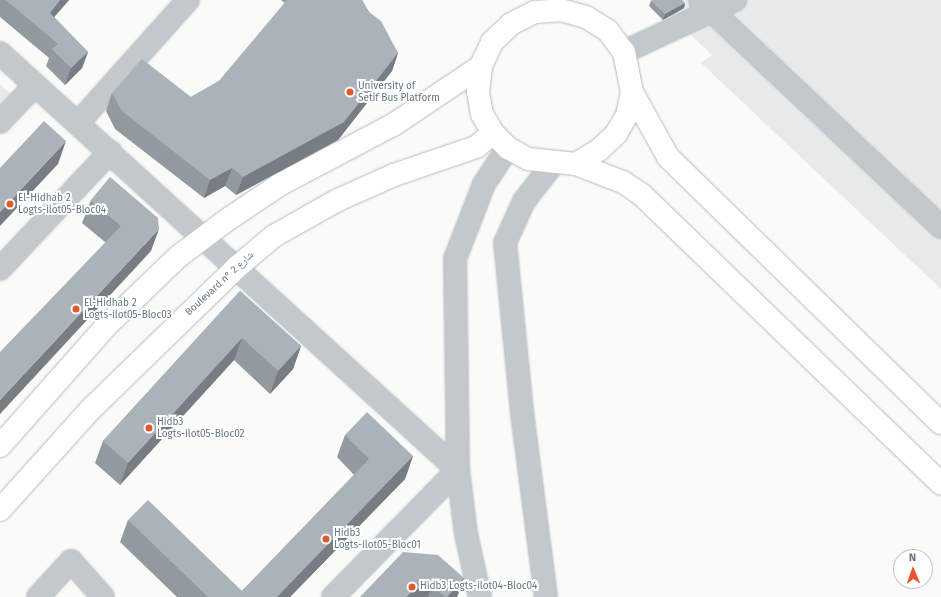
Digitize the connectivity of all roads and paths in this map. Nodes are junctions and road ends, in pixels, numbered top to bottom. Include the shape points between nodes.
1 (188, 0) edge
2 (735, 0) edge
3 (706, 6) edge
4 (624, 52) junction
5 (0, 53) edge
6 (481, 66) junction
7 (35, 85) junction
8 (632, 92) junction
9 (0, 122) edge
10 (78, 124) junction
11 (493, 133) junction
12 (508, 148) junction
13 (110, 152) junction
14 (553, 164) junction
15 (576, 164) junction
16 (941, 227) edge
17 (204, 237) junction
18 (237, 267) junction
19 (0, 269) edge
20 (941, 423) edge
21 (0, 446) edge
22 (458, 470) junction
23 (941, 484) edge
24 (0, 510) edge
25 (38, 597) edge
26 (103, 597) edge
27 (333, 597) edge
28 (480, 597) edge
29 (546, 597) edge

1 - 10 street
2 - 3 street
3 - 4 street
3 - 16 street
4 - 6 main road via 608,31 586,16 554,10 535,12 511,24 492,42
4 - 8 main road
5 - 7 street
6 - 11 main road via 478,92 482,114
6 - 17 main road via 393,125 279,185
7 - 9 street
7 - 10 street
8 - 15 main road via 627,115 616,134 599,150
8 - 20 main road via 668,157
10 - 13 street
11 - 12 main road
11 - 18 main road, Boulevard n° شارع 2 via 476,147 394,175 338,200 274,236
12 - 14 main road via 528,159
12 - 22 street via 484,184 455,259
13 - 17 street
13 - 19 street
14 - 15 main road
14 - 29 street via 524,201 505,243 522,412
15 - 23 main road via 623,182 641,194
17 - 18 street
17 - 21 main road via 179,256 108,324
18 - 22 street via 348,372
18 - 24 main road, Boulevard n° شارع 2 via 91,410
22 - 27 street
22 - 28 street via 466,534
25 - 26 street via 70,561

